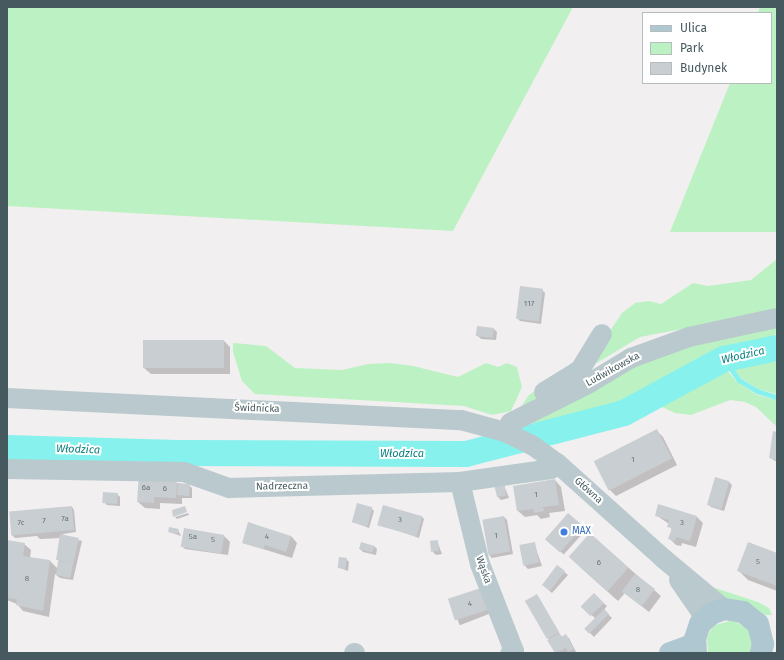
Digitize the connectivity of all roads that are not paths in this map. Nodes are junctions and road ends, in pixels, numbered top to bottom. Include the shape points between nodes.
1 (777, 318) edge
2 (602, 334) dead end
3 (7, 398) edge
4 (508, 430) junction
5 (557, 463) junction
6 (7, 469) edge
7 (460, 482) junction
8 (715, 614) junction
9 (768, 623) edge
10 (767, 646) edge
11 (696, 649) edge
12 (510, 653) edge
13 (670, 653) edge

1 - 4 street, Ludwikowska via 689,337 631,358
2 - 4 street via 580,370 530,399 517,411
3 - 4 street, Świdnicka via 460,420
4 - 5 street, Główna
5 - 7 street, Nadrzeczna via 551,469
5 - 8 street, Główna via 664,559
6 - 7 street, Nadrzeczna via 184,472 229,488
7 - 12 street, Wąska via 480,564 514,651
8 - 9 main road via 743,612
8 - 11 main road via 697,632
9 - 10 main road
11 - 13 main road

